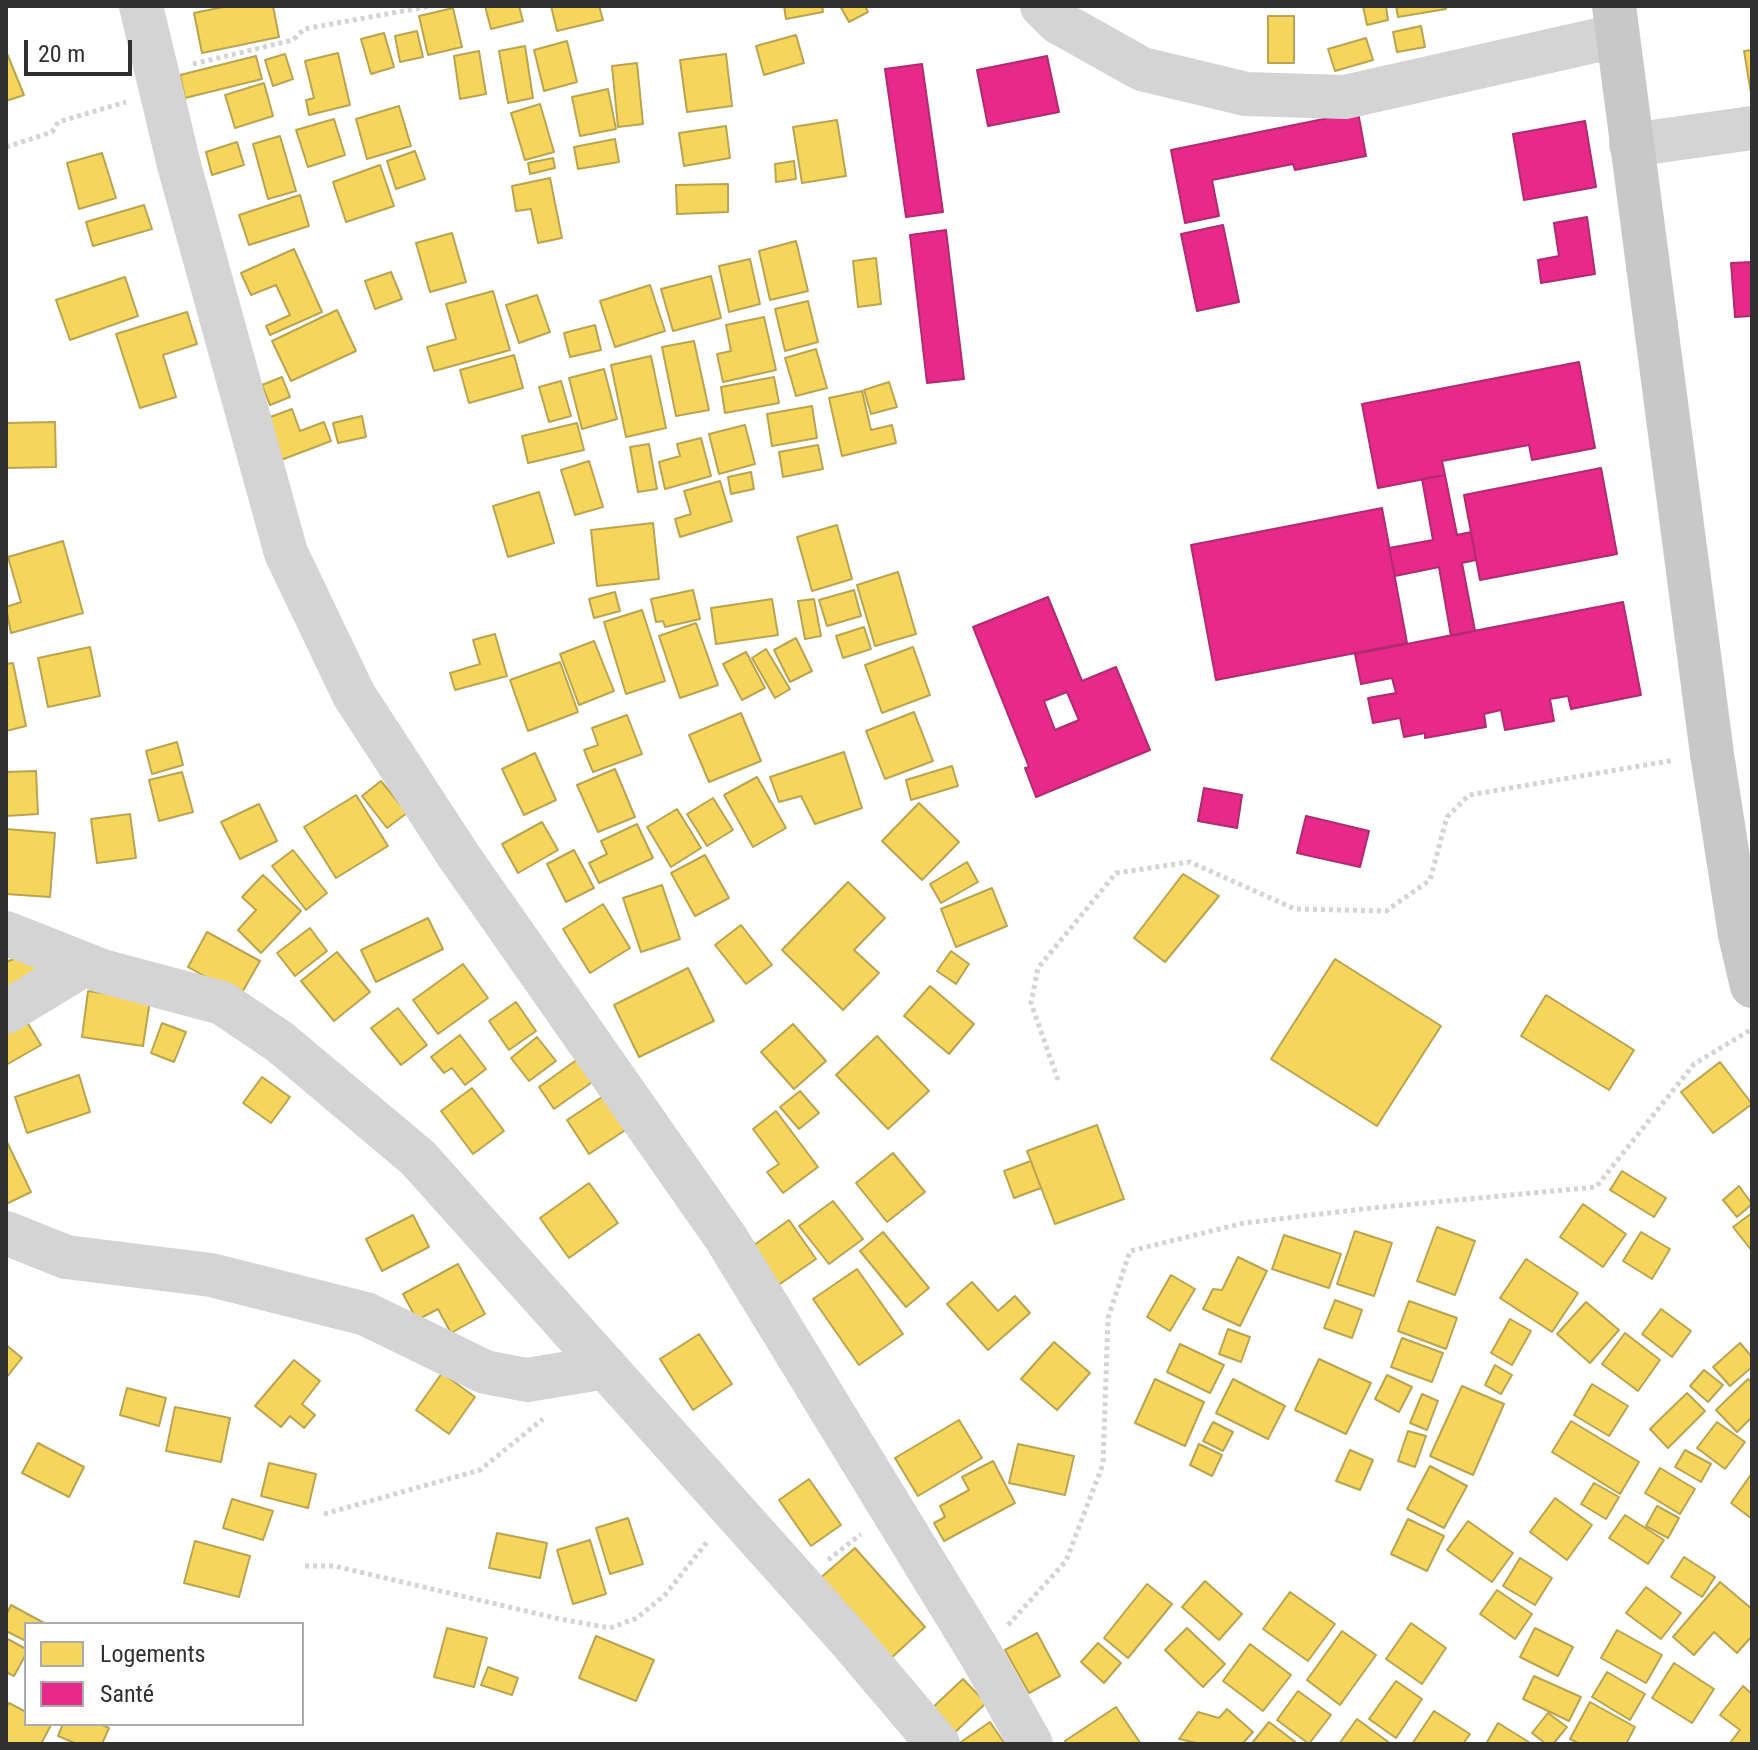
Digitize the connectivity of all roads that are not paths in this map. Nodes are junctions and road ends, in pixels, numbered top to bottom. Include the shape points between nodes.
1 (141, 6) edge
2 (1042, 6) edge
3 (1615, 21) edge
4 (1752, 128) edge
5 (1631, 145) junction
6 (1742, 877) edge
7 (6, 933) edge
8 (85, 964) junction
9 (1752, 986) edge
10 (6, 1012) edge
11 (6, 1233) edge
12 (606, 1367) junction
13 (938, 1744) edge
14 (1031, 1744) edge

1 - 14 street via 179,165 286,553 354,695 458,855 726,1238
2 - 3 street via 1058,22 1142,69 1246,94 1345,97
3 - 5 main road
4 - 5 street
5 - 6 main road via 1712,754
6 - 9 main road
7 - 8 street
8 - 10 street
8 - 12 street via 222,1003 280,1042 418,1158
11 - 12 street via 66,1257 211,1275 366,1314 485,1372 527,1380
12 - 13 street

